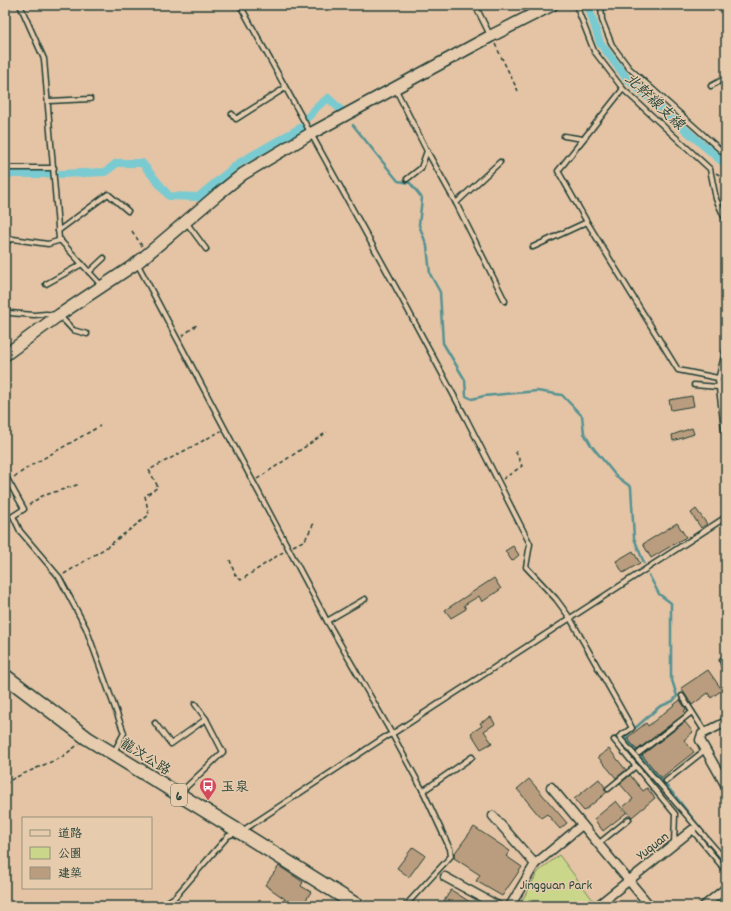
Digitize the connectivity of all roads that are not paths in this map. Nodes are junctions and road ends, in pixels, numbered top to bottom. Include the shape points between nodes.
1 (20, 5) edge
2 (240, 5) edge
3 (475, 5) edge
4 (552, 5) edge
5 (576, 5) edge
6 (601, 5) edge
7 (491, 36) junction
8 (726, 78) edge
9 (711, 86) dead end
10 (285, 88) junction
11 (395, 88) junction
12 (623, 89) junction
13 (90, 99) dead end
14 (49, 102) junction
15 (232, 114) dead end
16 (310, 134) junction
17 (564, 136) dead end
18 (583, 139) junction
19 (427, 151) junction
20 (726, 154) edge
21 (500, 162) dead end
22 (5, 168) edge
23 (54, 168) junction
24 (407, 179) dead end
25 (456, 203) junction
26 (128, 211) dead end
27 (186, 221) junction
28 (726, 221) edge
29 (587, 222) junction
30 (58, 231) junction
31 (60, 240) junction
32 (5, 241) edge
33 (533, 247) dead end
34 (206, 249) dead end
35 (104, 258) dead end
36 (137, 263) junction
37 (82, 264) junction
38 (90, 272) junction
39 (46, 284) dead end
40 (103, 287) junction
41 (505, 301) dead end
42 (5, 310) edge
43 (59, 315) junction
44 (87, 334) dead end
45 (726, 348) edge
46 (5, 355) edge
47 (718, 379) junction
48 (694, 385) dead end
49 (718, 387) junction
50 (726, 397) edge
51 (726, 445) edge
52 (5, 475) edge
53 (726, 517) edge
54 (365, 599) dead end
55 (570, 618) junction
56 (327, 621) junction
57 (726, 657) edge
58 (726, 674) edge
59 (5, 676) edge
60 (682, 696) dead end
61 (195, 704) dead end
62 (692, 712) junction
63 (206, 719) junction
64 (726, 722) edge
65 (155, 723) dead end
66 (705, 732) junction
67 (392, 734) junction
68 (614, 740) dead end
69 (705, 750) junction
70 (639, 753) dead end
71 (113, 754) junction
72 (472, 757) dead end
73 (636, 766) junction
74 (666, 781) dead end
75 (726, 786) edge
76 (551, 787) dead end
77 (608, 788) dead end
78 (423, 791) junction
79 (178, 794) junction
80 (493, 816) dead end
81 (630, 818) dead end
82 (582, 825) junction
83 (692, 830) joint
84 (240, 832) junction
85 (598, 844) junction
86 (674, 844) junction
87 (726, 861) edge
88 (535, 864) junction
89 (726, 870) edge
90 (445, 877) dead end
91 (628, 880) junction
92 (726, 888) edge
93 (161, 906) edge
94 (358, 906) edge
95 (405, 906) edge
96 (498, 906) edge
97 (510, 906) edge
98 (597, 906) edge
99 (650, 906) edge
100 (704, 906) edge

1 - 14 lane via 44,59
2 - 10 lane
3 - 7 lane
4 - 7 main road
5 - 12 lane via 594,51
6 - 20 lane via 602,20 612,45 629,68
7 - 11 main road
8 - 9 lane
10 - 15 lane via 236,119
10 - 16 lane
11 - 16 main road
11 - 19 lane
12 - 18 lane
12 - 28 lane via 710,170 716,199
13 - 14 lane
14 - 23 lane
16 - 27 main road via 243,174
16 - 55 lane via 404,304 530,544 526,568 556,599
17 - 18 lane
18 - 29 lane via 558,171
19 - 24 lane via 421,168
19 - 25 lane
21 - 25 lane
22 - 23 lane
23 - 30 lane
25 - 41 lane
26 - 30 lane via 108,194
27 - 34 lane
27 - 36 main road
29 - 33 lane
29 - 47 lane via 678,370
30 - 31 lane
31 - 32 lane via 48,244 13,239
31 - 37 lane
35 - 38 lane
36 - 40 main road
36 - 56 lane
37 - 38 lane
37 - 39 lane
38 - 40 lane
40 - 43 main road
42 - 43 lane via 10,313
43 - 44 lane via 73,330
43 - 46 main road
45 - 47 lane
47 - 49 lane
47 - 50 lane
48 - 49 lane
49 - 51 lane
52 - 71 lane via 24,509 13,516 20,531 59,577 86,628 124,733
53 - 55 lane
54 - 56 lane
55 - 67 lane
55 - 87 lane via 632,728 619,736
56 - 67 lane
57 - 58 lane via 722,660
59 - 71 main road, 龍汶公路 / 6 via 87,738
60 - 62 lane
61 - 63 lane
62 - 66 lane
62 - 70 lane
63 - 65 lane via 171,744
63 - 79 lane via 223,752
64 - 66 street
66 - 69 street via 700,740
67 - 78 lane
67 - 84 lane
68 - 73 lane
69 - 74 lane
69 - 75 street
71 - 79 main road, 龍汶公路 / 6
72 - 78 lane
73 - 77 lane
73 - 86 lane via 675,814
76 - 82 street
78 - 95 lane via 451,856
79 - 84 main road, 龍汶公路 / 6
80 - 88 street
81 - 85 lane
82 - 85 street
82 - 88 street
83 - 86 street, Yuquan
83 - 89 lane
84 - 93 lane via 228,836 175,897
84 - 94 main road, 龍汶公路 / 6
85 - 91 street
86 - 91 street, Yuquan
88 - 97 street
90 - 96 street
91 - 98 street, Yuquan
91 - 99 street
92 - 100 street

